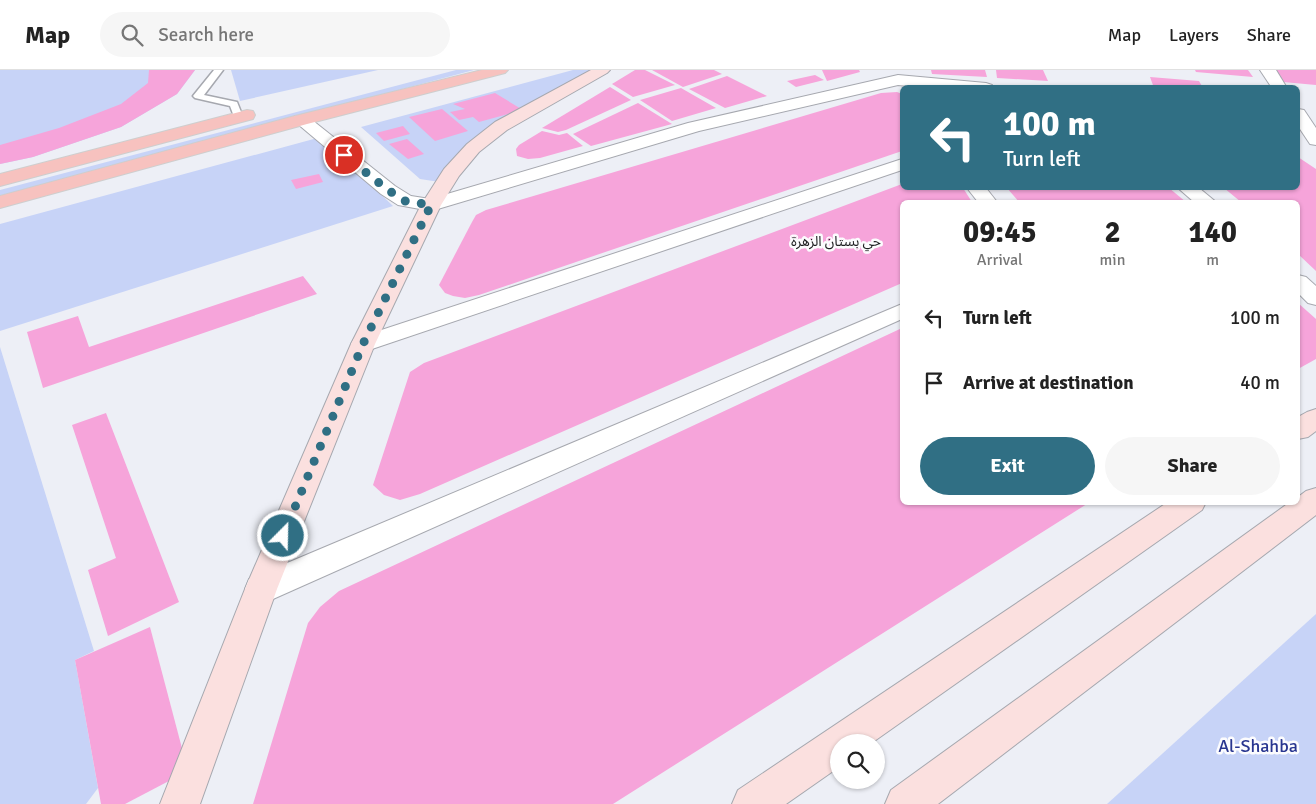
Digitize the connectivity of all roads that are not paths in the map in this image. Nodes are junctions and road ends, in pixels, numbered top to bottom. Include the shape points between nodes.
1 (219, 70) edge
2 (500, 70) edge
3 (602, 70) edge
4 (1268, 70) edge
5 (899, 79) edge
6 (957, 85) edge
7 (1278, 85) edge
8 (265, 110) dead end
9 (1300, 113) edge
10 (1316, 115) edge
11 (1300, 116) edge
12 (238, 118) junction
13 (301, 120) junction
14 (1316, 140) edge
15 (900, 165) edge
16 (0, 180) edge
17 (1191, 190) edge
18 (1203, 200) edge
19 (0, 202) edge
20 (431, 205) junction
21 (1300, 284) edge
22 (1316, 298) edge
23 (900, 312) edge
24 (363, 344) junction
25 (1316, 418) edge
26 (1300, 429) edge
27 (1316, 499) edge
28 (1187, 505) edge
29 (261, 589) junction
30 (854, 734) edge
31 (830, 751) edge
32 (180, 804) edge
33 (752, 804) edge
34 (905, 804) edge

1 - 12 lane via 198,96 234,104
2 - 13 main road
3 - 20 main road via 486,137 461,160
4 - 7 street
5 - 6 street
5 - 20 street via 694,126
8 - 12 main road
9 - 10 street
11 - 14 street
12 - 16 main road
13 - 19 main road
13 - 20 street via 388,190 405,201
15 - 24 street
17 - 18 street
20 - 24 main road
21 - 22 street
23 - 29 street
24 - 29 main road
25 - 26 main road
27 - 34 main road
28 - 30 main road
29 - 32 main road
31 - 33 main road

